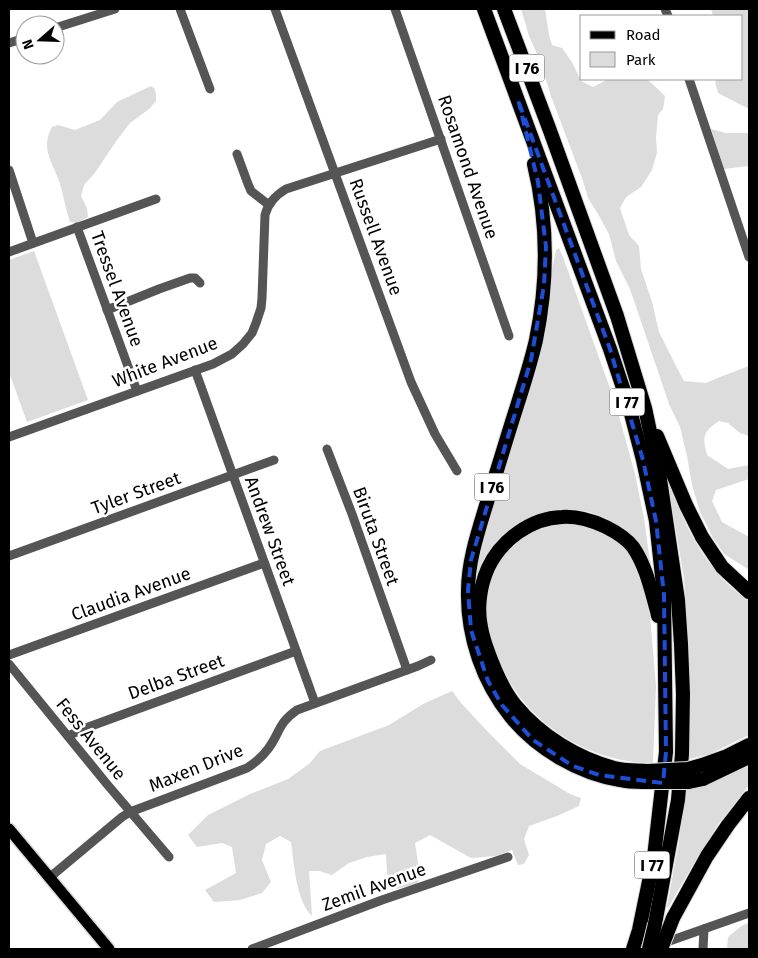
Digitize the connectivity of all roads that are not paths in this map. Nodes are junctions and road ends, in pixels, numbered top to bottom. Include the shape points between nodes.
1 (115, 9) edge
2 (180, 9) edge
3 (276, 9) edge
4 (395, 9) edge
5 (484, 9) edge
6 (504, 9) edge
7 (65, 25) edge
8 (689, 80) edge
9 (210, 89) dead end
10 (519, 103) junction
11 (440, 139) junction
12 (237, 154) dead end
13 (9, 170) edge
14 (336, 173) junction
15 (156, 198) dead end
16 (269, 205) junction
17 (77, 227) junction
18 (32, 243) junction
19 (9, 252) edge
20 (749, 257) edge
21 (200, 283) dead end
22 (107, 310) junction
23 (509, 336) dead end
24 (195, 370) junction
25 (137, 391) junction
26 (645, 408) junction
27 (9, 436) edge
28 (327, 449) dead end
29 (274, 460) dead end
30 (457, 471) dead end
31 (232, 475) junction
32 (9, 556) edge
33 (264, 563) junction
34 (749, 592) edge
35 (296, 652) junction
36 (9, 655) edge
37 (431, 660) dead end
38 (9, 664) edge
39 (406, 670) junction
40 (315, 703) junction
41 (665, 716) junction
42 (68, 736) junction
43 (749, 745) edge
44 (749, 757) edge
45 (702, 772) junction
46 (645, 777) junction
47 (749, 798) edge
48 (130, 812) junction
49 (9, 829) edge
50 (508, 856) dead end
51 (169, 857) dead end
52 (50, 878) junction
53 (749, 913) edge
54 (704, 929) junction
55 (109, 949) edge
56 (252, 949) edge
57 (633, 949) edge
58 (648, 949) edge
59 (661, 949) edge
60 (703, 949) edge

1 - 7 street
2 - 9 street
3 - 14 street, Russell Avenue
4 - 11 street, Rosamond Avenue
5 - 10 highway, I 76
6 - 26 highway, I 76 via 617,316
8 - 20 street
10 - 41 highway, I 77 via 610,349 643,460 656,521 664,595
10 - 46 highway, I 76 via 538,182 546,247 542,309 531,360 471,560 468,590 471,630 488,681 502,705 532,740 573,766 599,775 620,780
11 - 14 street
11 - 23 street, Rosamond Avenue
12 - 16 street via 251,191
13 - 18 street
14 - 16 street via 286,189
14 - 30 street, Russell Avenue via 411,382 435,434
15 - 17 street
16 - 24 street, White Avenue via 265,215 261,308 252,333 232,354
17 - 18 street
17 - 22 street, Tressel Avenue
18 - 19 street
21 - 22 street via 196,278 190,278
22 - 25 street, Tressel Avenue
24 - 25 street, White Avenue
24 - 31 street, Andrew Street
25 - 27 street, White Avenue
26 - 34 highway, I 76 via 702,538 722,567
26 - 58 highway, I 77, bridge via 673,559 682,644 683,694 678,800
28 - 39 street, Biruta Street
29 - 31 street, Tyler Street
31 - 32 street, Tyler Street
31 - 33 street, Andrew Street
33 - 35 street, Andrew Street
33 - 36 street, Claudia Avenue
35 - 40 street, Andrew Street
35 - 42 street, Delba Street
37 - 39 street, Maxen Drive
38 - 42 street, Fess Avenue
39 - 40 street, Maxen Drive
40 - 48 street, Maxen Drive via 290,715 263,756 247,768
41 - 46 highway via 657,611 646,572 623,537 599,524 561,516 531,525 502,546 487,570 480,604 481,627 501,684 515,706 562,745 590,760
41 - 57 highway, I 77 via 666,752 654,857
42 - 48 street, Fess Avenue
43 - 45 highway
44 - 45 highway, I 76
45 - 46 highway, I 76, bridge via 688,782 668,783
47 - 59 highway, bridge via 707,856
48 - 51 street, Fess Avenue
48 - 52 street, Maxen Drive
49 - 52 main road
50 - 56 street, Zemil Avenue
52 - 55 main road
53 - 54 street
54 - 58 street
54 - 60 street

